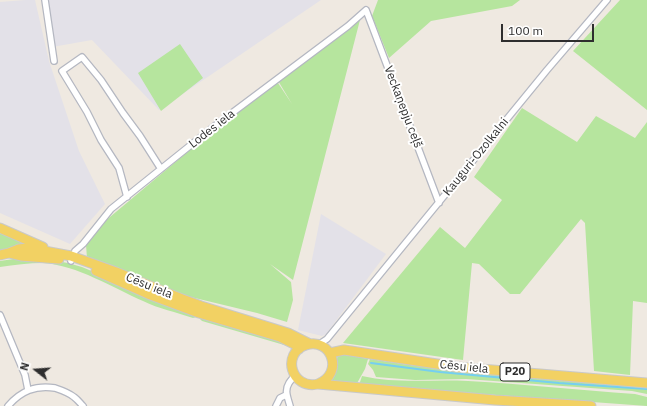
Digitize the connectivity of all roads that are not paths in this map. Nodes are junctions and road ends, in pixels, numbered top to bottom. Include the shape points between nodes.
1 (45, 0) edge
2 (607, 0) edge
3 (366, 10) joint
4 (54, 61) dead end
5 (161, 170) junction
6 (127, 197) junction
7 (439, 203) junction
8 (0, 228) edge
9 (4, 254) edge
10 (59, 254) junction
11 (72, 259) junction
12 (0, 315) edge
13 (346, 315) junction
14 (321, 348) junction
15 (299, 349) junction
16 (298, 378) junction
17 (647, 383) edge
18 (318, 384) junction
19 (28, 390) junction
20 (286, 393) junction
21 (8, 406) edge
22 (83, 406) edge
23 (276, 406) edge
24 (290, 406) edge
25 (591, 406) edge

1 - 4 street
2 - 7 street, Kauguri-Ozolkalni
3 - 5 street, Lodes iela
3 - 7 street, Veckaņepju ceļš
5 - 6 street, Lodes iela
5 - 6 street via 101,80 82,57 62,71 119,168
6 - 11 street, Lodes iela via 111,210 76,250
7 - 13 street, Kauguri-Ozolkalni
8 - 10 main road
9 - 10 main road, Cēsu iela via 28,248
9 - 11 main road, Cēsu iela
10 - 11 main road, Cēsu iela
11 - 14 main road, Cēsu iela via 116,272 195,304 288,333
11 - 15 main road, Cēsu iela via 148,294 280,337
12 - 19 street
13 - 14 street
13 - 14 street via 337,331
14 - 15 main road, Cēsu iela via 306,345
14 - 17 main road, Cēsu iela / P20 via 457,367
14 - 18 main road via 333,362 332,372 327,379
15 - 16 main road via 292,364
16 - 18 main road via 309,385
16 - 20 street via 293,378
18 - 25 main road
19 - 21 street
19 - 22 street via 46,387 60,390 74,396
20 - 23 street
20 - 24 street

